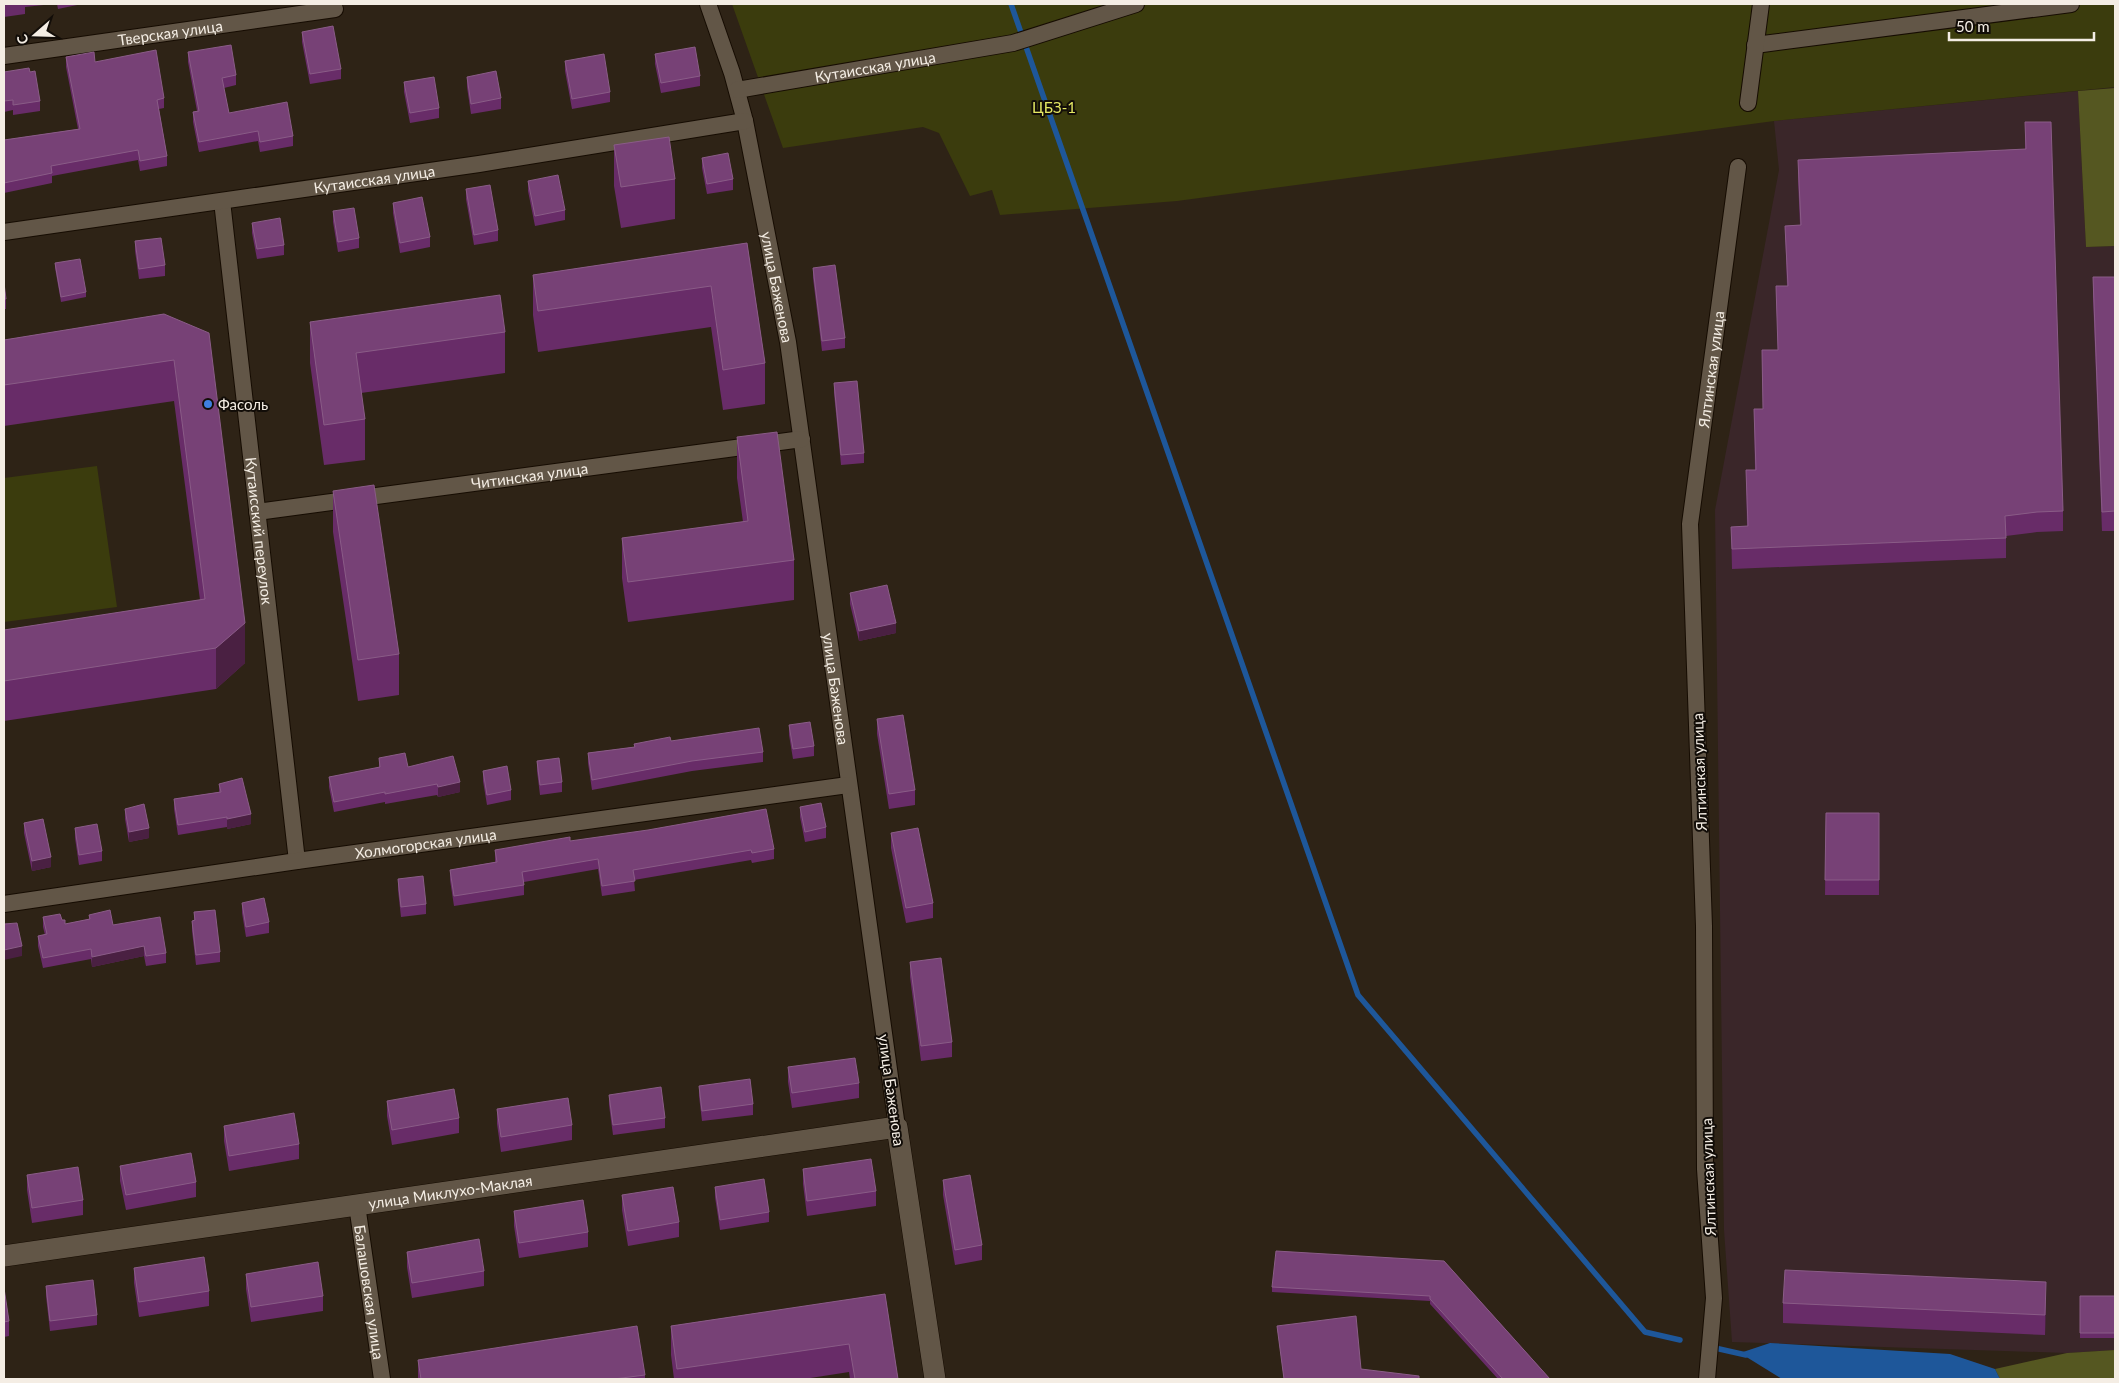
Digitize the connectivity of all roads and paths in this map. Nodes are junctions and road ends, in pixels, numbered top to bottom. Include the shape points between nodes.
1 (708, 4) edge
2 (1136, 4) edge
3 (1761, 4) edge
4 (2070, 4) edge
5 (335, 9) dead end
6 (1755, 45) junction
7 (4, 56) edge
8 (737, 90) junction
9 (1748, 103) dead end
10 (744, 121) junction
11 (1738, 167) dead end
12 (222, 201) junction
13 (4, 232) edge
14 (802, 440) junction
15 (257, 512) junction
16 (848, 785) junction
17 (297, 861) junction
18 (4, 904) edge
19 (897, 1127) junction
20 (358, 1205) junction
21 (4, 1256) edge
22 (382, 1379) edge
23 (935, 1379) edge
24 (1707, 1379) edge

1 - 8 street, улица Баженова
2 - 8 street, Кутаисская улица via 1013,43
3 - 6 street
4 - 6 street
5 - 7 street, Тверская улица
6 - 9 street
8 - 10 street, улица Баженова
10 - 12 street, Кутаисская улица
10 - 14 street, улица Баженова via 788,342
11 - 24 street, Ялтинская улица via 1690,524 1704,926 1705,1169 1714,1298
12 - 13 street, Кутаисская улица
12 - 15 street, Кутаисский переулок
14 - 15 street, Читинская улица
14 - 16 street, улица Баженова
15 - 17 street, Кутаисский переулок
16 - 17 street, Холмогорская улица
16 - 19 street, улица Баженова
17 - 18 street, Холмогорская улица
19 - 20 street, улица Миклухо-Маклая
19 - 23 street, улица Баженова
20 - 21 street, улица Миклухо-Маклая
20 - 22 street, Балашовская улица

